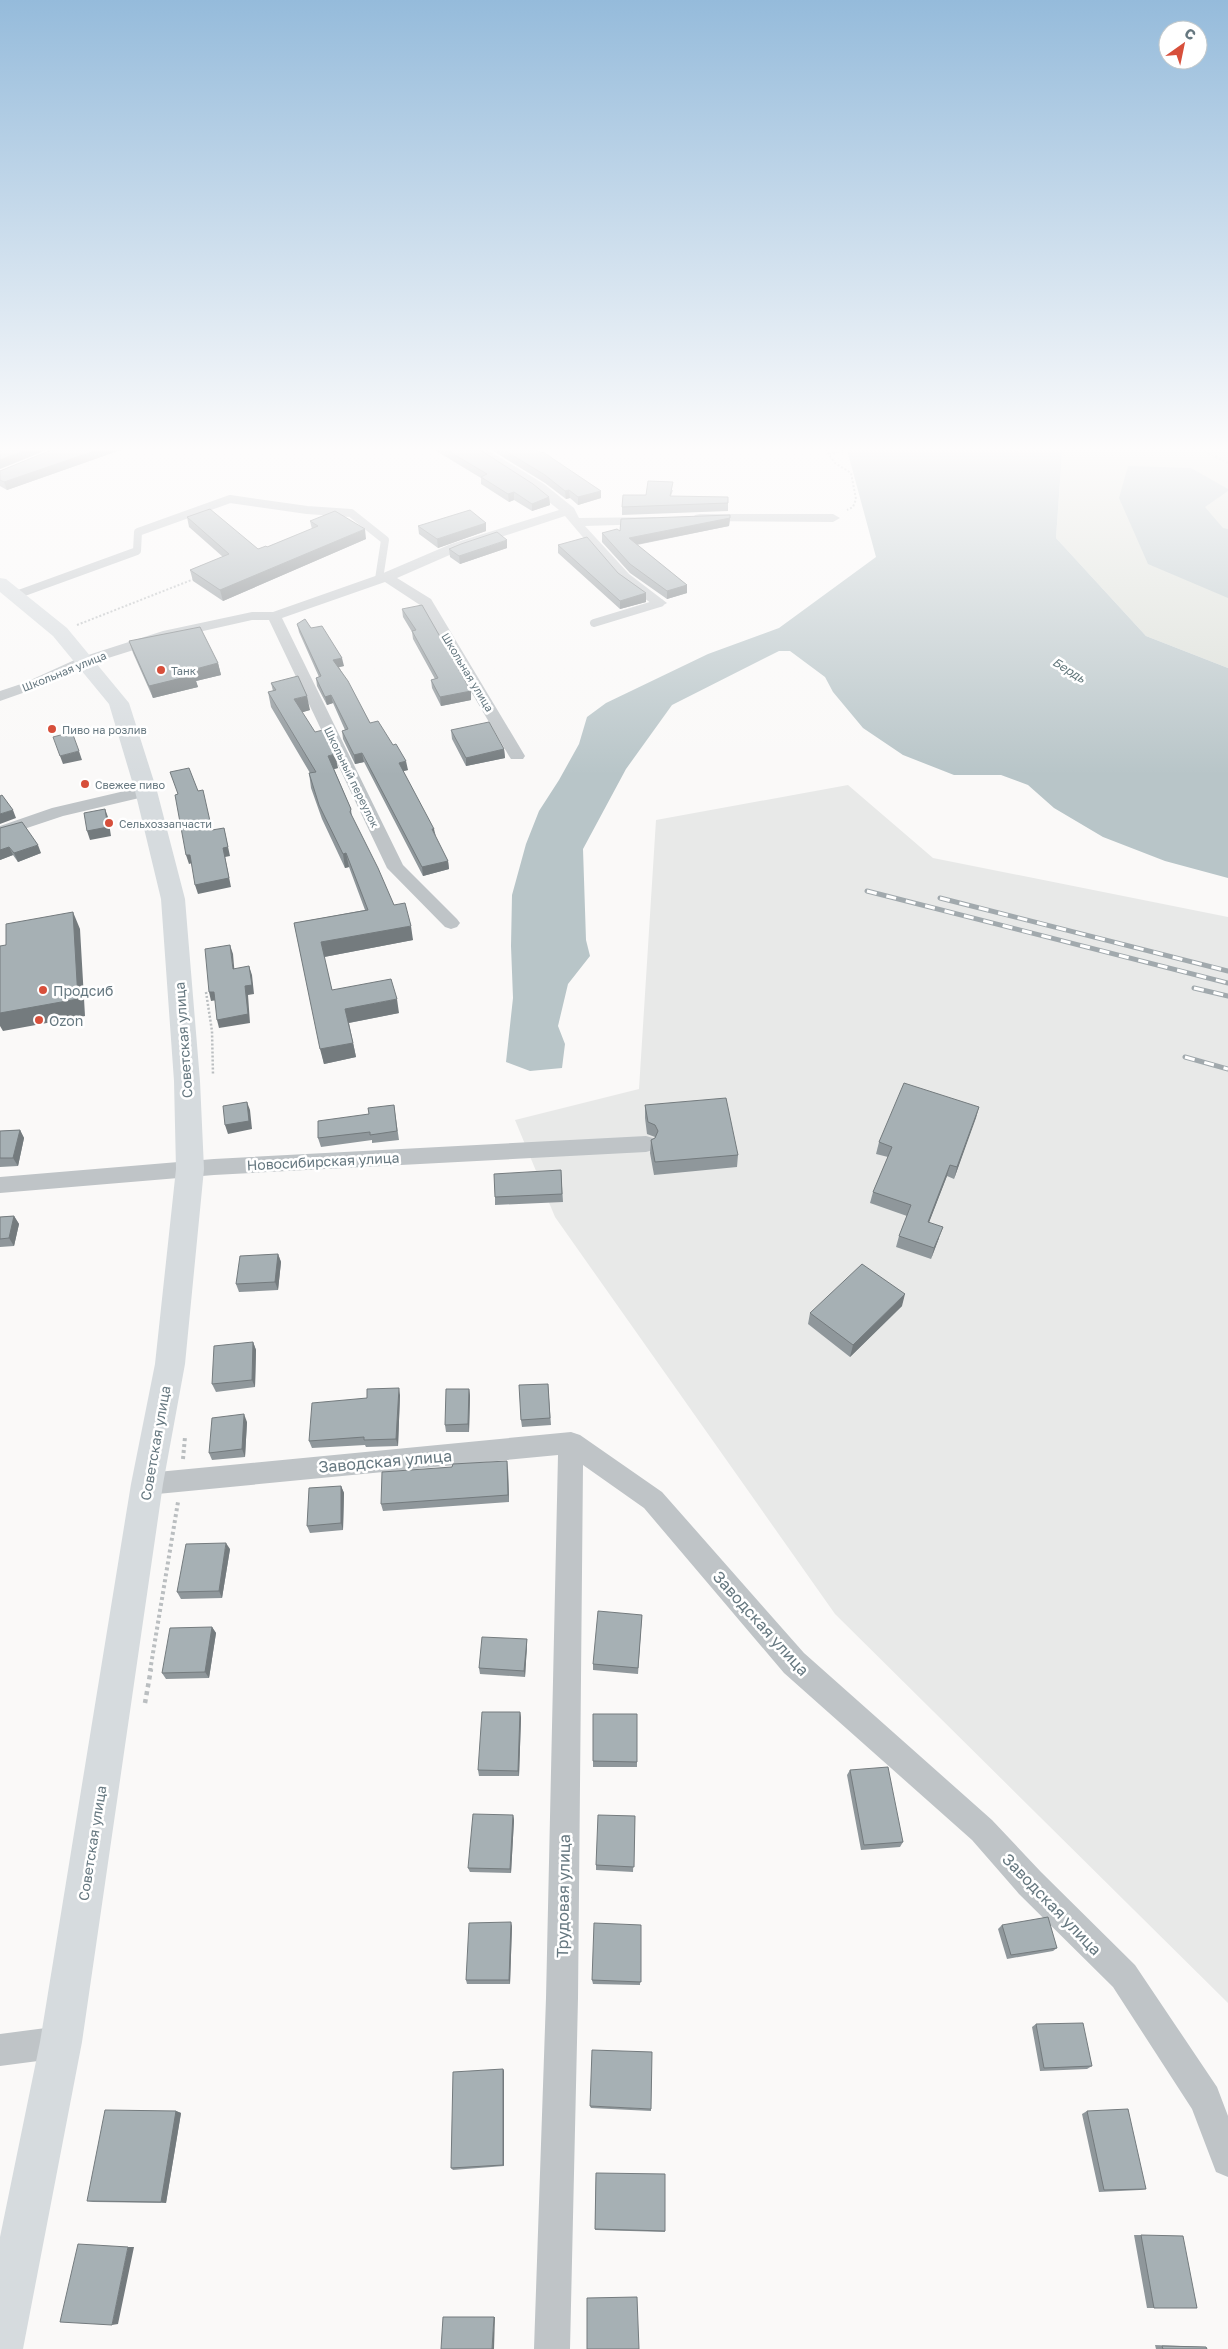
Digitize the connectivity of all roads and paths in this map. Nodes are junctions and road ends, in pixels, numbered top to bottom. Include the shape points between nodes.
1 (124, 556) edge
2 (384, 556) edge
3 (436, 556) edge
4 (605, 556) edge
5 (198, 577) edge
6 (383, 578) junction
7 (8, 589) edge
8 (660, 603) joint
9 (274, 616) junction
10 (594, 623) dead end
11 (60, 632) junction
12 (84, 661) junction
13 (0, 696) edge
14 (518, 756) dead end
15 (146, 791) junction
16 (0, 832) edge
17 (451, 923) dead end
18 (646, 1144) dead end
19 (190, 1169) junction
20 (0, 1185) edge
21 (571, 1443) junction
22 (147, 1484) junction
23 (61, 2042) junction
24 (0, 2050) edge
25 (1228, 2160) edge
26 (0, 2349) edge
27 (552, 2349) edge

1 - 7 lane
2 - 6 lane
3 - 6 street, Школьная улица
4 - 8 street via 624,577
5 - 11 path
6 - 9 street, Школьная улица
6 - 14 street, Школьная улица via 426,602
7 - 11 main road, Советская улица
8 - 10 lane
9 - 12 street, Школьная улица via 252,616 168,634
9 - 17 street, Школьный переулок via 396,868
11 - 12 main road, Советская улица
12 - 13 street, Школьная улица
12 - 15 main road, Советская улица via 118,703
15 - 16 street via 58,812
15 - 19 main road, Советская улица via 173,899 187,1081
18 - 19 street, Новосибирская улица
19 - 20 street, Новосибирская улица
19 - 22 main road, Советская улица via 170,1364
21 - 22 street, Заводская улица
21 - 25 street, Заводская улица via 653,1500 794,1663 982,1830 1030,1883 1124,1976 1204,2099
21 - 27 street, Трудовая улица via 562,1998
22 - 23 main road, Советская улица
23 - 24 street
23 - 26 main road, Советская улица

